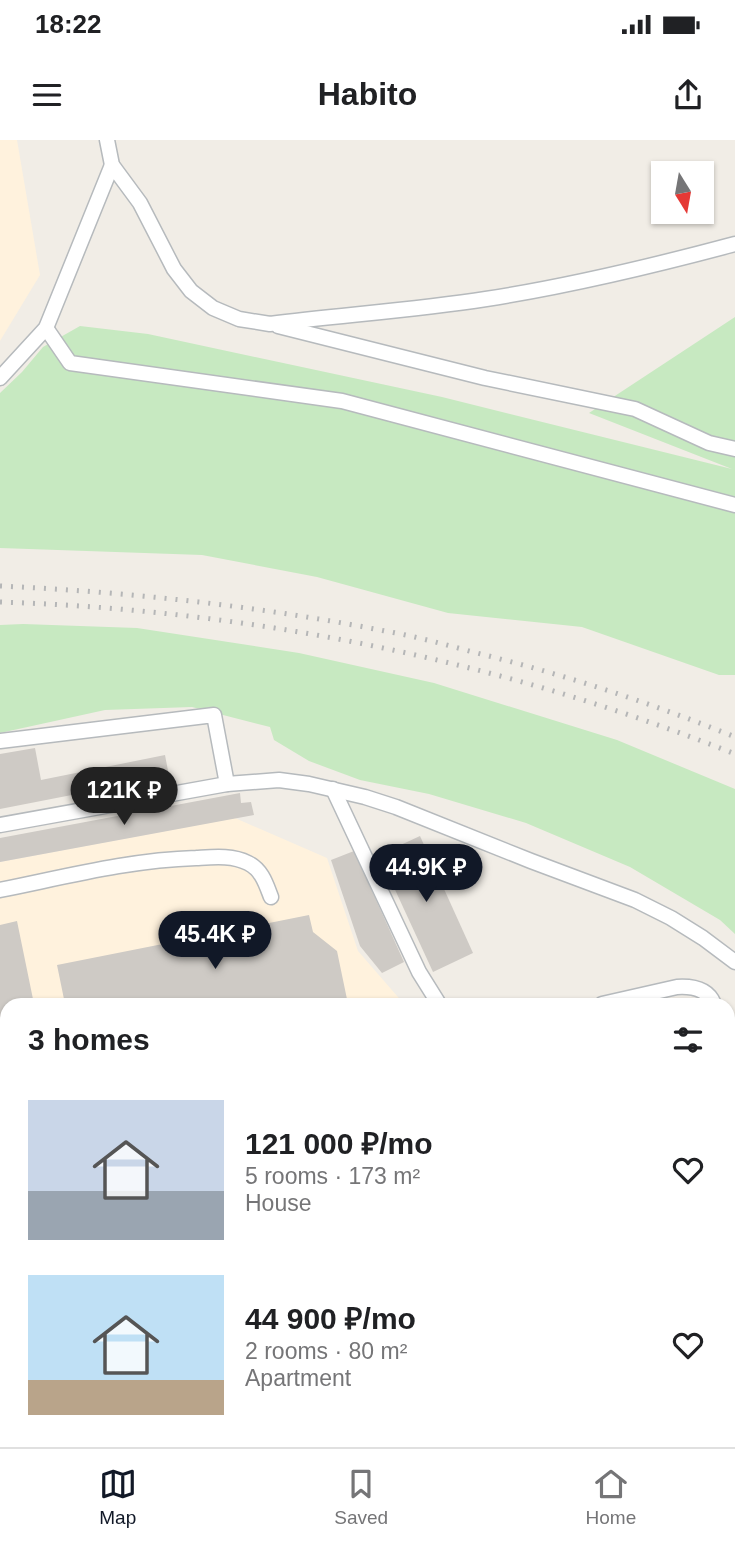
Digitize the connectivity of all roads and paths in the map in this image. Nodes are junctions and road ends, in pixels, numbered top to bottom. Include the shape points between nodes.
1 (107, 140) edge
2 (112, 165) junction
3 (735, 244) edge
4 (270, 324) junction
5 (46, 328) junction
6 (0, 377) edge
7 (735, 449) edge
8 (735, 505) edge
9 (0, 741) edge
10 (227, 784) junction
11 (333, 789) junction
12 (0, 825) edge
13 (0, 890) edge
14 (271, 897) dead end
15 (735, 962) edge
16 (435, 998) edge
17 (628, 998) edge
18 (711, 998) edge

1 - 2 lane
2 - 4 lane via 141,203 191,291 213,309
2 - 5 lane
3 - 4 lane via 588,280 485,299
4 - 7 lane via 485,378 635,409 709,443
5 - 6 lane
5 - 8 lane via 70,363 342,401
9 - 10 lane via 215,715
10 - 11 lane via 279,780
10 - 12 lane
11 - 15 lane via 396,807 635,900 671,918
11 - 16 lane
13 - 14 lane via 131,864 226,856 259,871
17 - 18 lane via 688,986

